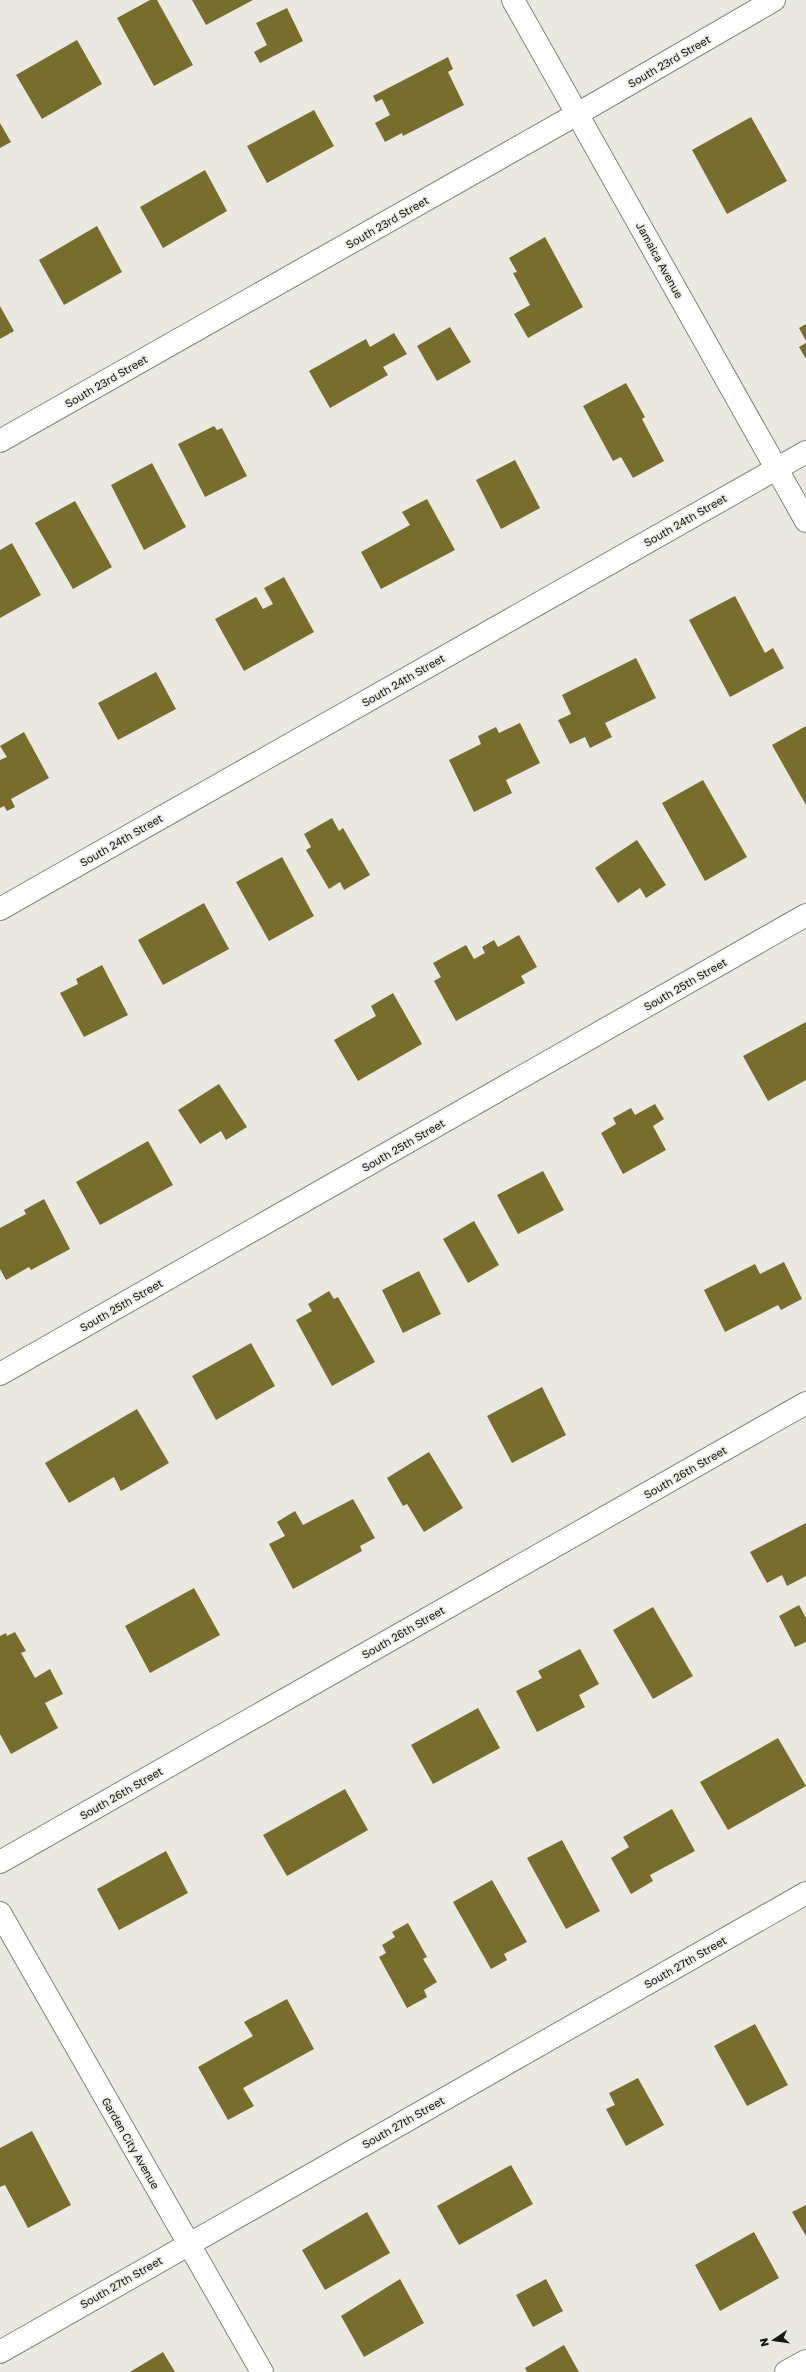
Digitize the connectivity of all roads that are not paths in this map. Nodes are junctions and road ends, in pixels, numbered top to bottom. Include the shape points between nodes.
1 (513, 0) edge
2 (774, 0) edge
3 (579, 113) junction
4 (0, 441) edge
5 (806, 452) edge
6 (776, 469) junction
7 (806, 521) edge
8 (0, 909) edge
9 (806, 915) edge
10 (0, 1374) edge
11 (806, 1403) edge
12 (0, 1862) edge
13 (806, 1893) edge
14 (0, 1913) edge
15 (188, 2243) junction
16 (0, 2352) edge
17 (806, 2361) edge
18 (262, 2372) edge
19 (786, 2372) edge

1 - 3 street, Jamaica Avenue
2 - 3 street, South 23rd Street
3 - 4 street, South 23rd Street
3 - 6 street, Jamaica Avenue
5 - 6 street, South 24th Street
6 - 7 street, Jamaica Avenue
6 - 8 street, South 24th Street
9 - 10 street, South 25th Street
11 - 12 street, South 26th Street
13 - 15 street, South 27th Street
14 - 15 street, Garden City Avenue
15 - 16 street, South 27th Street
15 - 18 street, Garden City Avenue
17 - 19 street

